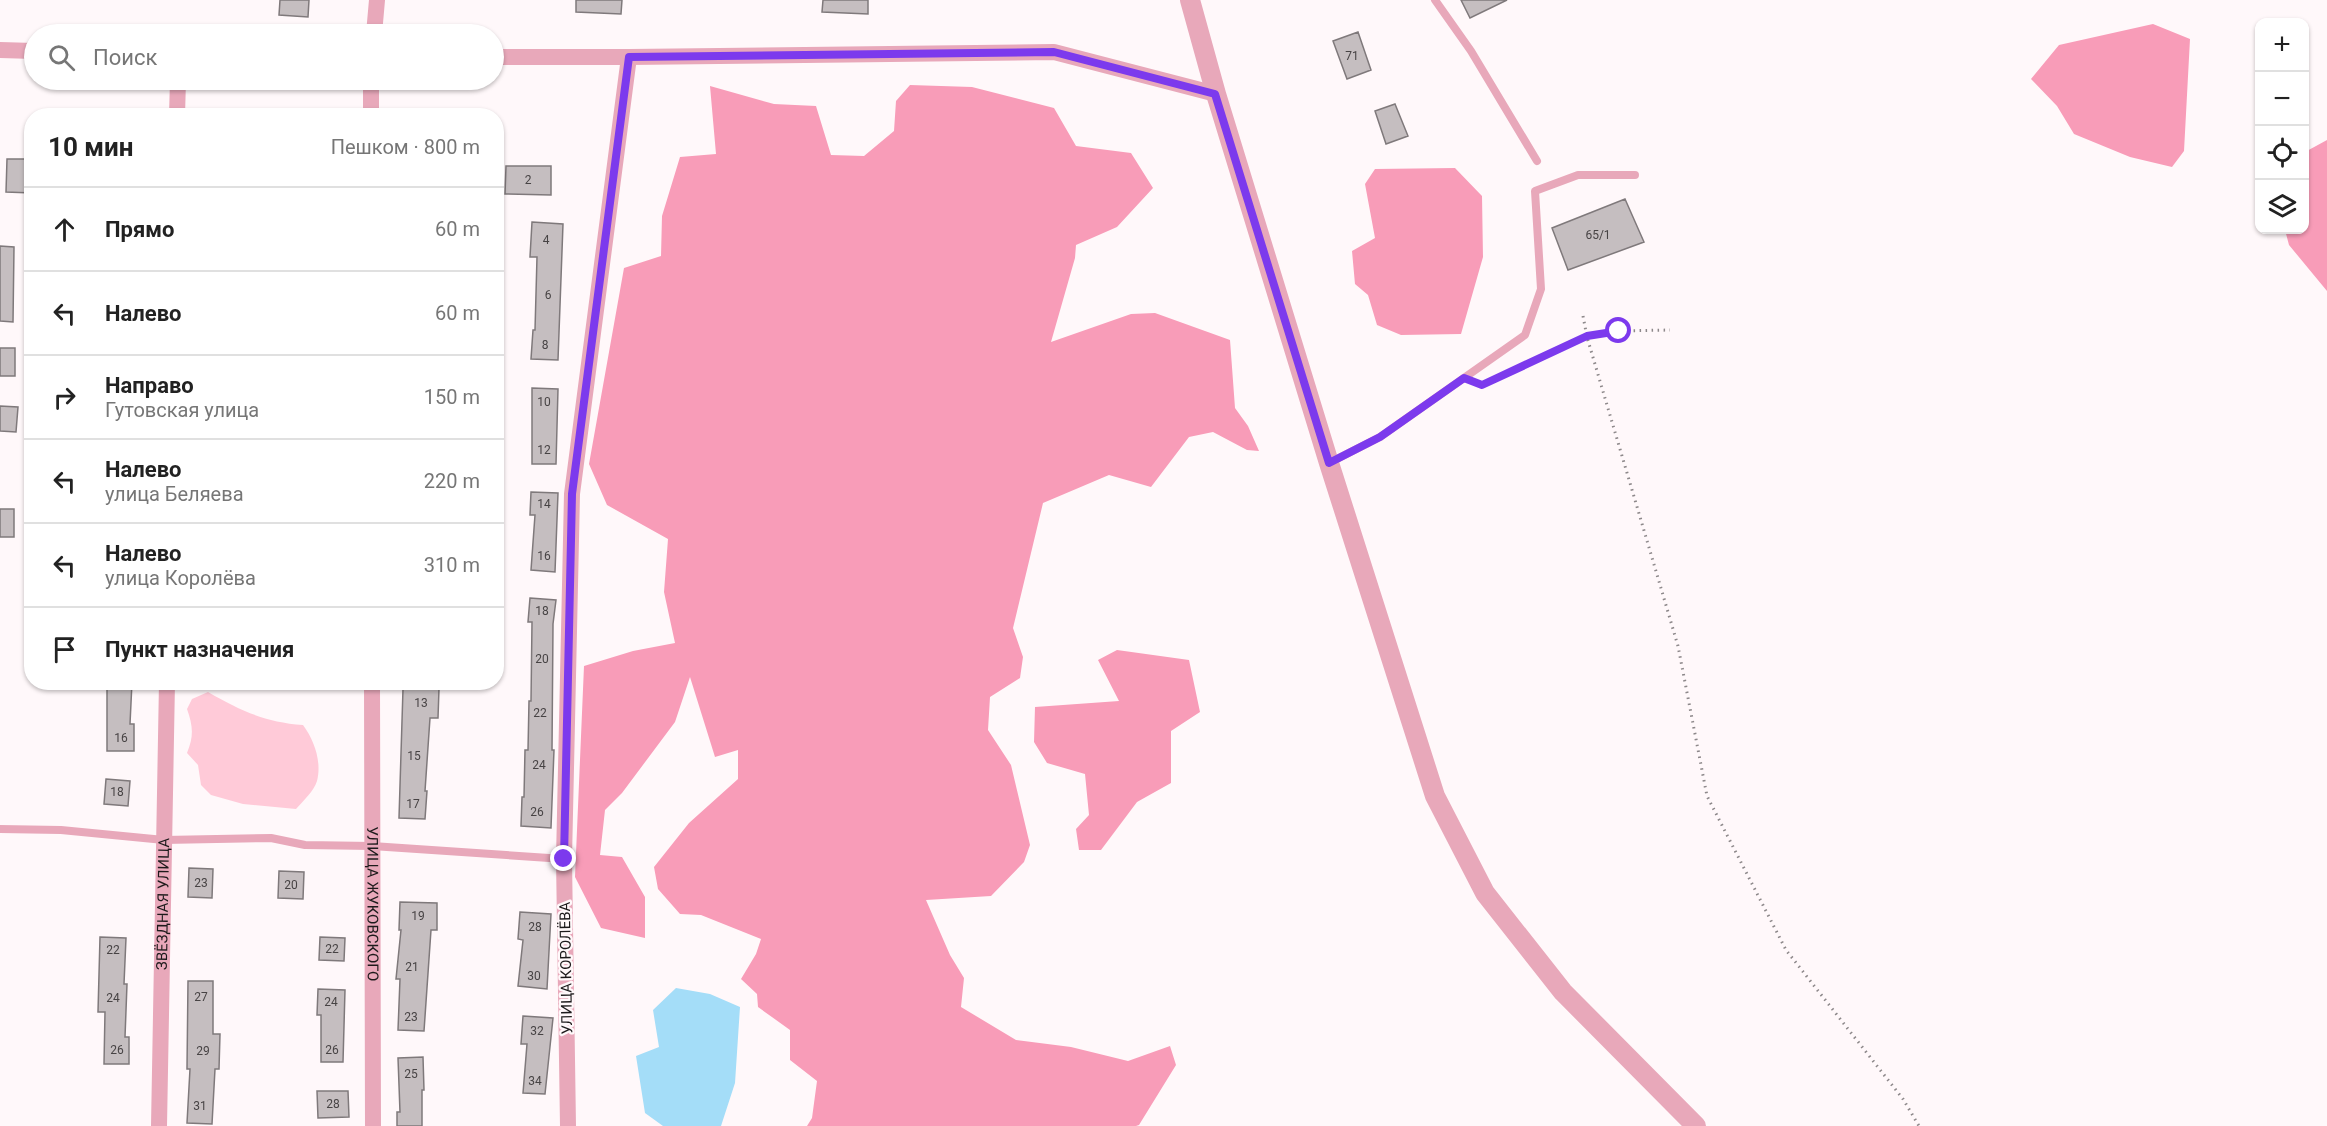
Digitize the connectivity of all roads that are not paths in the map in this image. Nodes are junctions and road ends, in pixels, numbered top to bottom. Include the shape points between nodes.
1 (377, 0) edge
2 (1190, 0) edge
3 (1435, 0) edge
4 (375, 24) edge
5 (0, 50) edge
6 (24, 51) edge
7 (504, 57) edge
8 (629, 57) junction
9 (178, 90) edge
10 (371, 90) edge
11 (1215, 94) junction
12 (177, 108) edge
13 (371, 108) edge
14 (1537, 161) dead end
15 (1635, 175) dead end
16 (1329, 463) junction
17 (167, 690) edge
18 (372, 690) edge
19 (0, 829) edge
20 (164, 840) junction
21 (372, 846) junction
22 (564, 859) junction
23 (159, 1126) edge
24 (373, 1126) edge
25 (568, 1126) edge
26 (1695, 1126) edge

1 - 4 street
2 - 11 street
3 - 14 lane via 1471,51
5 - 6 street
7 - 8 street
8 - 11 street via 1054,52
8 - 22 street, УЛИЦА КОРОЛЁВА via 572,494
9 - 12 street
10 - 13 street
11 - 16 street
15 - 16 lane via 1578,175 1535,191 1541,289 1525,335 1380,437
16 - 26 street via 1435,796 1485,893 1563,992
17 - 20 street, ЗВЁЗДНАЯ УЛИЦА
18 - 21 street, УЛИЦА ЖУКОВСКОГО
19 - 20 lane via 61,830
20 - 21 lane via 271,838 304,845
20 - 23 street, ЗВЁЗДНАЯ УЛИЦА
21 - 22 lane
21 - 24 street, УЛИЦА ЖУКОВСКОГО
22 - 25 street, УЛИЦА КОРОЛЁВА

